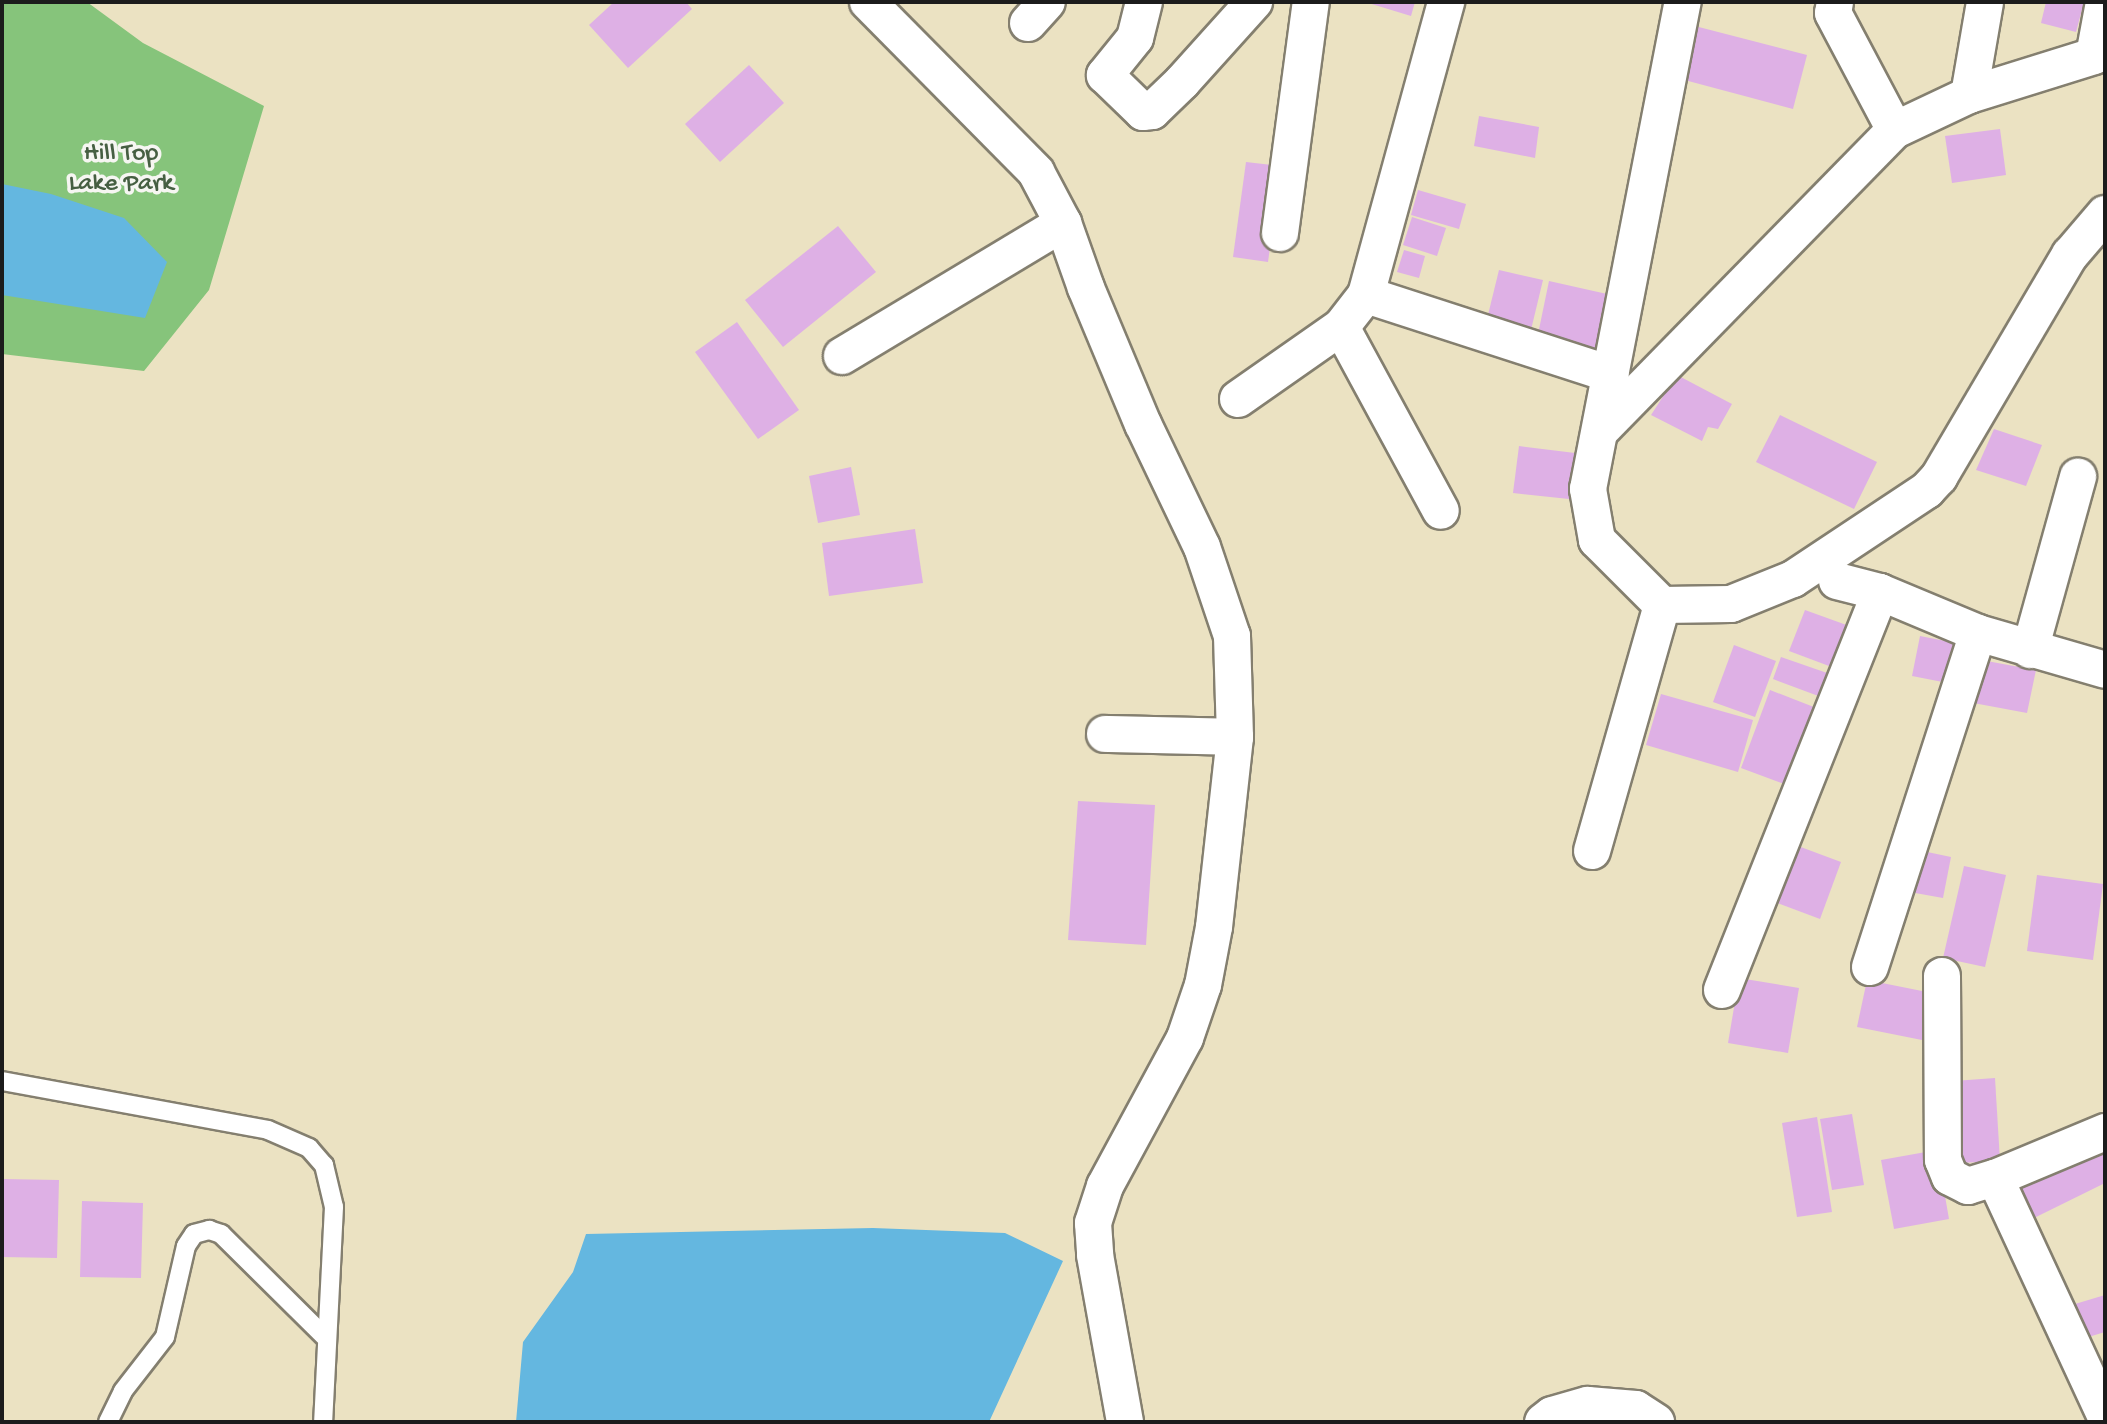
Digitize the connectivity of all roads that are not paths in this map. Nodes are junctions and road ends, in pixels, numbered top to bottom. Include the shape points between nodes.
1 (868, 2) edge
2 (1144, 2) edge
3 (1254, 2) edge
4 (1311, 2) edge
5 (1446, 2) edge
6 (1683, 2) edge
7 (1835, 2) edge
8 (1985, 2) edge
9 (2104, 2) edge
10 (1969, 95) junction
11 (1895, 130) junction
12 (2105, 214) edge
13 (1063, 223) junction
14 (1280, 233) dead end
15 (1366, 295) junction
16 (1341, 327) junction
17 (842, 356) dead end
18 (1611, 374) junction
19 (1238, 399) dead end
20 (1602, 429) junction
21 (2078, 477) dead end
22 (1441, 511) dead end
23 (1837, 581) dead end
24 (1880, 592) junction
25 (1662, 605) junction
26 (1978, 633) junction
27 (2030, 650) junction
28 (2105, 670) edge
29 (1105, 734) dead end
30 (1235, 737) junction
31 (1592, 851) dead end
32 (1870, 967) dead end
33 (1942, 976) dead end
34 (1722, 990) dead end
35 (2, 1081) edge
36 (2105, 1132) edge
37 (1995, 1178) junction
38 (327, 1339) junction
39 (2105, 1415) edge
40 (108, 1422) edge
41 (323, 1422) edge
42 (1125, 1422) edge
43 (1543, 1422) edge
44 (1656, 1422) edge

1 - 13 street via 1036,172
2 - 3 street via 1135,38 1105,75 1143,112 1152,111 1182,82
4 - 14 street
5 - 15 street
6 - 18 street
7 - 11 street via 1833,13
8 - 10 street
9 - 10 street via 2094,56
10 - 11 street
11 - 20 street
12 - 25 street via 2070,255 1927,490 1793,579 1731,604
13 - 17 street
13 - 30 street via 1143,424 1202,547 1232,636
15 - 16 street
15 - 18 street
16 - 19 street
16 - 22 street
18 - 20 street
20 - 25 street via 1588,489 1597,540
21 - 27 street
23 - 24 street
24 - 26 street
24 - 34 street
25 - 31 street
26 - 27 street
26 - 32 street
27 - 28 street
29 - 30 street
30 - 42 street via 1203,985 1185,1038 1105,1186 1093,1223
33 - 37 street via 1943,1160 1950,1177 1968,1186
35 - 38 lane via 268,1130 309,1148 324,1165 333,1198
36 - 37 street
37 - 39 street
38 - 40 lane via 221,1234 194,1234 186,1246 165,1337 123,1391
38 - 41 lane
43 - 44 street via 1588,1405 1636,1409

